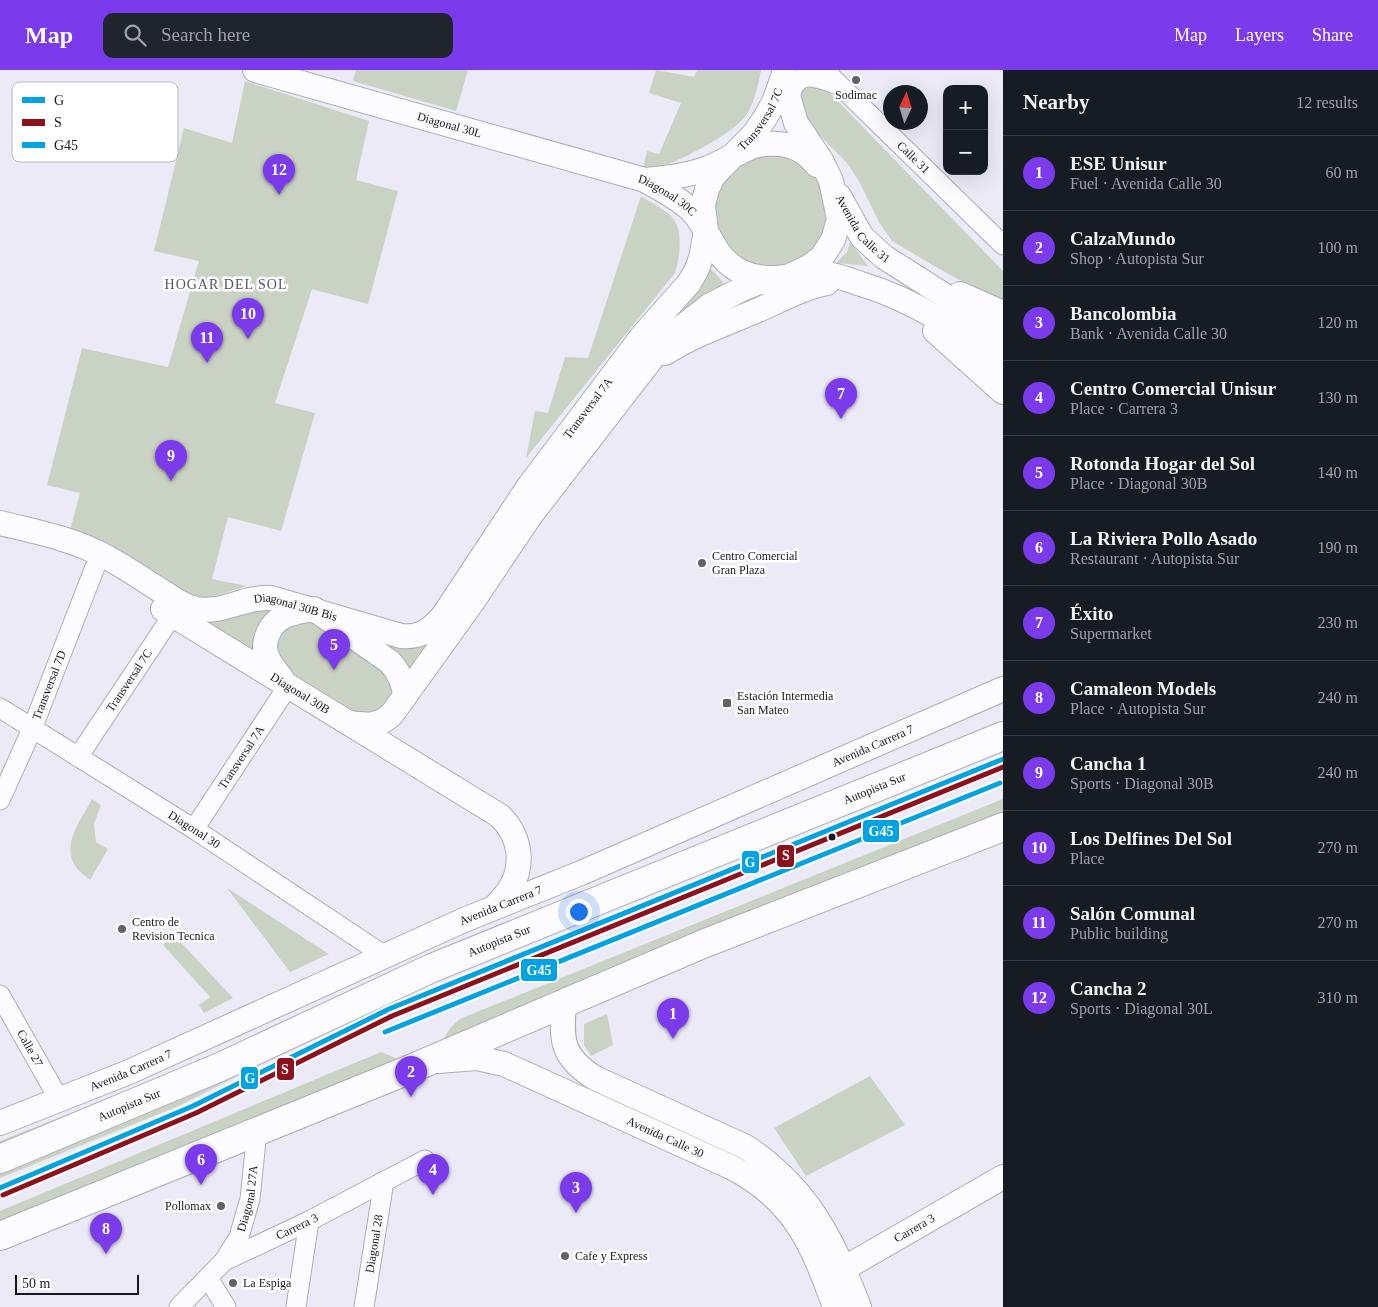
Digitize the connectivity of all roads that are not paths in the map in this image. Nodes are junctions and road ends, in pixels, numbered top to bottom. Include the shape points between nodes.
1 (255, 70) edge
2 (824, 70) edge
3 (784, 72) edge
4 (839, 85) junction
5 (789, 99) junction
6 (728, 160) junction
7 (644, 180) junction
8 (831, 181) junction
9 (706, 231) junction
10 (1003, 245) edge
11 (901, 269) junction
12 (783, 279) junction
13 (859, 283) junction
14 (1003, 313) edge
15 (1003, 337) edge
16 (1003, 364) edge
17 (642, 370) junction
18 (1003, 392) edge
19 (0, 523) edge
20 (0, 539) edge
21 (95, 567) junction
22 (177, 609) junction
23 (314, 609) junction
24 (409, 637) joint
25 (288, 686) junction
26 (1003, 688) edge
27 (405, 696) junction
28 (0, 708) edge
29 (349, 723) junction
30 (32, 728) junction
31 (1003, 736) edge
32 (78, 757) junction
33 (0, 800) edge
34 (1003, 827) edge
35 (194, 829) junction
36 (493, 908) junction
37 (385, 956) junction
38 (0, 995) edge
39 (564, 1003) junction
40 (429, 1061) junction
41 (606, 1083) junction
42 (60, 1101) junction
43 (594, 1105) junction
44 (0, 1124) edge
45 (257, 1131) junction
46 (0, 1159) edge
47 (425, 1160) dead end
48 (1003, 1177) edge
49 (384, 1181) junction
50 (308, 1221) junction
51 (0, 1236) edge
52 (224, 1261) junction
53 (835, 1274) junction
54 (208, 1278) junction
55 (178, 1307) edge
56 (226, 1307) edge
57 (296, 1307) edge
58 (364, 1307) edge
59 (835, 1307) edge
60 (860, 1307) edge

1 - 7 main road, Diagonal 30L
2 - 4 street, Calle 31
3 - 5 main road, Transversal 7C
3 - 6 main road, Transversal 7C via 765,118
4 - 5 street via 818,78 803,78 796,82
4 - 10 street, Calle 31
5 - 8 main road, Transversal 7C via 796,123
6 - 7 main road, Diagonal 30C via 705,170
6 - 8 main road, Avenida Calle 31 via 749,148 785,145 803,151
6 - 9 main road, Transversal 7A via 714,175 707,189 703,205
7 - 9 main road, Diagonal 30C via 692,211
8 - 11 main road, Avenida Calle 31 via 862,237
8 - 12 main road, Transversal 7C via 839,220 833,240 822,257
9 - 12 main road via 716,251 727,263 758,278
9 - 24 main road, Transversal 7A via 701,258 689,283 642,335 529,486 443,616 432,628
11 - 14 main road
11 - 15 main road, Avenida Calle 31
12 - 13 main road via 821,274
12 - 17 main road, Transversal 7A via 756,283 709,306 667,339
13 - 16 main road via 893,295 934,316
13 - 17 main road via 825,283 808,289 690,339
13 - 18 main road via 916,316 944,337
17 - 27 main road, Transversal 7A via 530,516
19 - 22 main road, Diagonal 30B via 92,549 118,563
20 - 21 main road, Diagonal 30B
21 - 22 main road, Diagonal 30B
21 - 30 street, Transversal 7D
22 - 23 main road, Diagonal 30B Bis via 215,610 261,597
22 - 25 main road, Diagonal 30B
22 - 32 street, Transversal 7C
23 - 24 main road, Diagonal 30B Bis
23 - 25 main road via 283,617 267,636 266,655
23 - 27 main road via 390,662 402,678
25 - 29 main road, Diagonal 30B
25 - 35 street, Transversal 7A
26 - 36 main road, Avenida Carrera 7 via 599,865
27 - 29 main road via 385,721 367,725
28 - 30 street, Diagonal 30
29 - 36 main road, Diagonal 30B via 500,816 509,825 520,858 510,890
30 - 32 street, Diagonal 30
30 - 33 street, Transversal 7D
31 - 46 highway, Autopista Sur via 432,968 228,1063
32 - 35 street, Diagonal 30
34 - 39 highway via 703,944
35 - 37 street, Diagonal 30
36 - 37 main road, Avenida Carrera 7
37 - 42 main road, Avenida Carrera 7
38 - 42 street, Calle 27
39 - 40 highway
39 - 41 main road, Avenida Calle 30 via 562,1031 568,1053 582,1070
40 - 43 main road, Avenida Calle 30 via 491,1060
40 - 45 highway
41 - 43 main road via 605,1096
41 - 53 main road, Avenida Calle 30 via 730,1139 765,1160 784,1176 816,1216
42 - 44 main road, Avenida Carrera 7
43 - 53 main road, Avenida Calle 30 via 753,1179 797,1223
45 - 51 highway
45 - 52 street, Diagonal 27A via 250,1199 239,1237
47 - 49 street, Carrera 3
48 - 53 main road, Carrera 3
49 - 50 street, Carrera 3
49 - 58 street, Diagonal 28
50 - 52 street, Carrera 3
50 - 57 street
52 - 54 street, Carrera 3
53 - 59 main road, Avenida Calle 30
53 - 60 main road, Avenida Calle 30
54 - 55 street, Carrera 3
54 - 56 street

